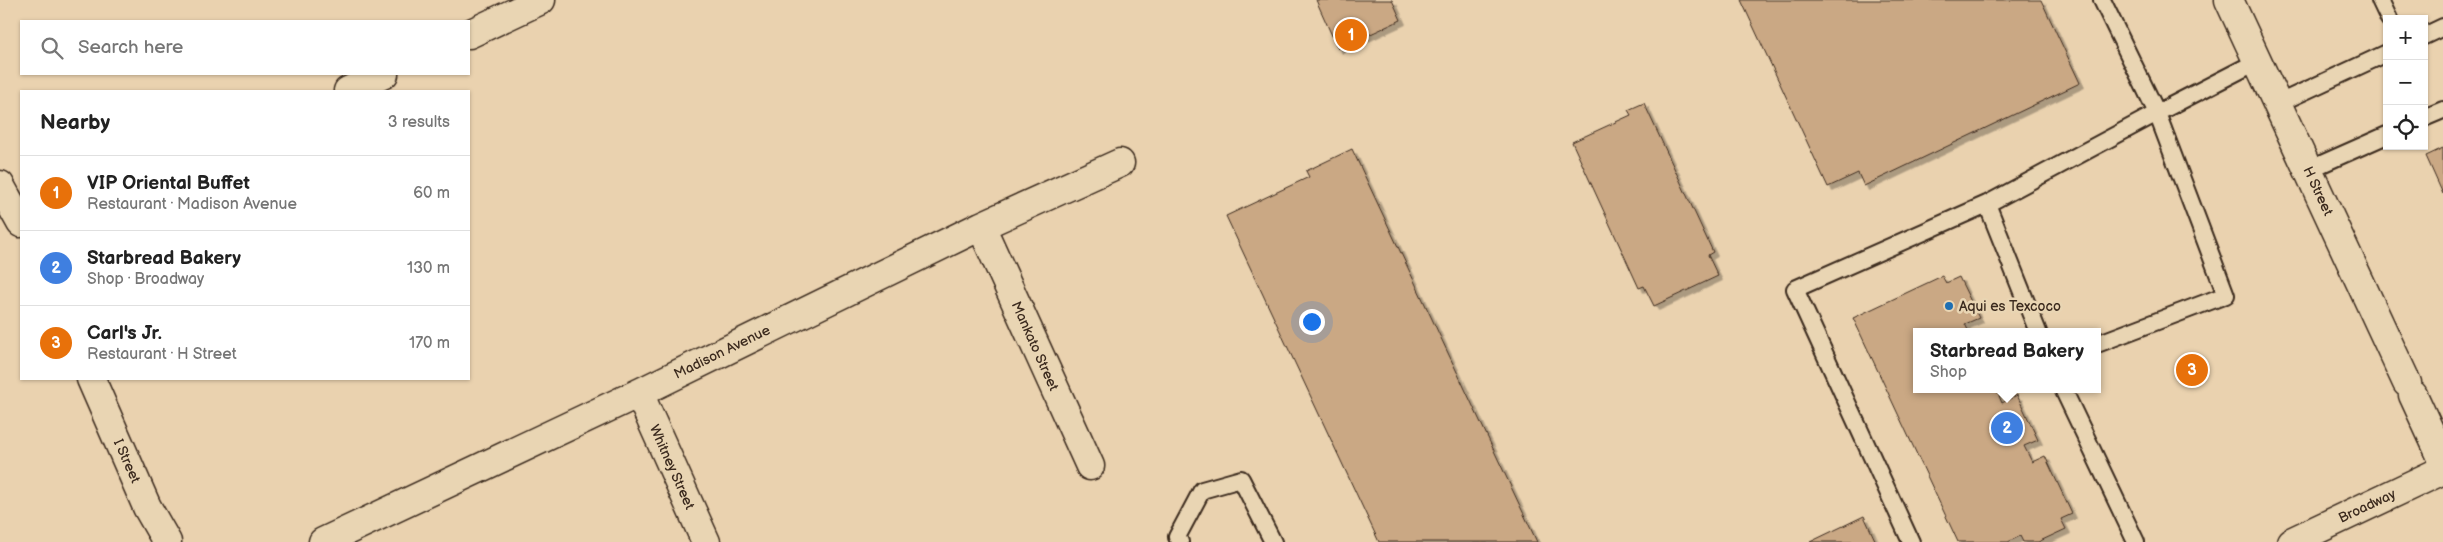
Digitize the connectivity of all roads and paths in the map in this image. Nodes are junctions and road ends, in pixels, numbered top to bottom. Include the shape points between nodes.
1 (541, 0) edge
2 (2102, 0) edge
3 (2229, 0) edge
4 (2380, 0) edge
5 (2387, 15) edge
6 (2443, 27) edge
7 (470, 34) edge
8 (2428, 34) edge
9 (2383, 55) edge
10 (2258, 61) junction
11 (382, 75) edge
12 (350, 90) edge
13 (2278, 104) junction
14 (2443, 110) edge
15 (2157, 113) junction
16 (2428, 116) edge
17 (2383, 137) edge
18 (1120, 163) dead end
19 (2308, 170) junction
20 (0, 185) edge
21 (1987, 204) junction
22 (20, 221) edge
23 (981, 226) junction
24 (2036, 328) edge
25 (2101, 342) edge
26 (91, 380) edge
27 (639, 392) junction
28 (2065, 393) edge
29 (2443, 460) edge
30 (1090, 466) dead end
31 (2443, 470) edge
32 (167, 542) edge
33 (323, 542) edge
34 (706, 542) edge
35 (1180, 542) edge
36 (1273, 542) edge
37 (1911, 542) edge
38 (2136, 542) edge
39 (2291, 542) edge

1 - 7 street
2 - 15 lane
3 - 10 street, H Street
4 - 5 lane
6 - 8 lane
9 - 13 lane
10 - 13 street, H Street
10 - 15 lane
11 - 12 street
13 - 19 street, H Street
14 - 16 lane
15 - 21 lane
15 - 25 lane via 2226,295
17 - 19 lane
18 - 23 street, Madison Avenue
19 - 29 street, H Street
20 - 22 street
21 - 24 lane
21 - 37 lane via 1795,289
23 - 27 street, Madison Avenue
23 - 30 street, Mankato Street
26 - 32 street, I Street via 147,507
27 - 33 street, Madison Avenue
27 - 34 street, Whitney Street
28 - 38 lane
31 - 39 street, Broadway
35 - 36 lane via 1177,537 1202,490 1241,479

